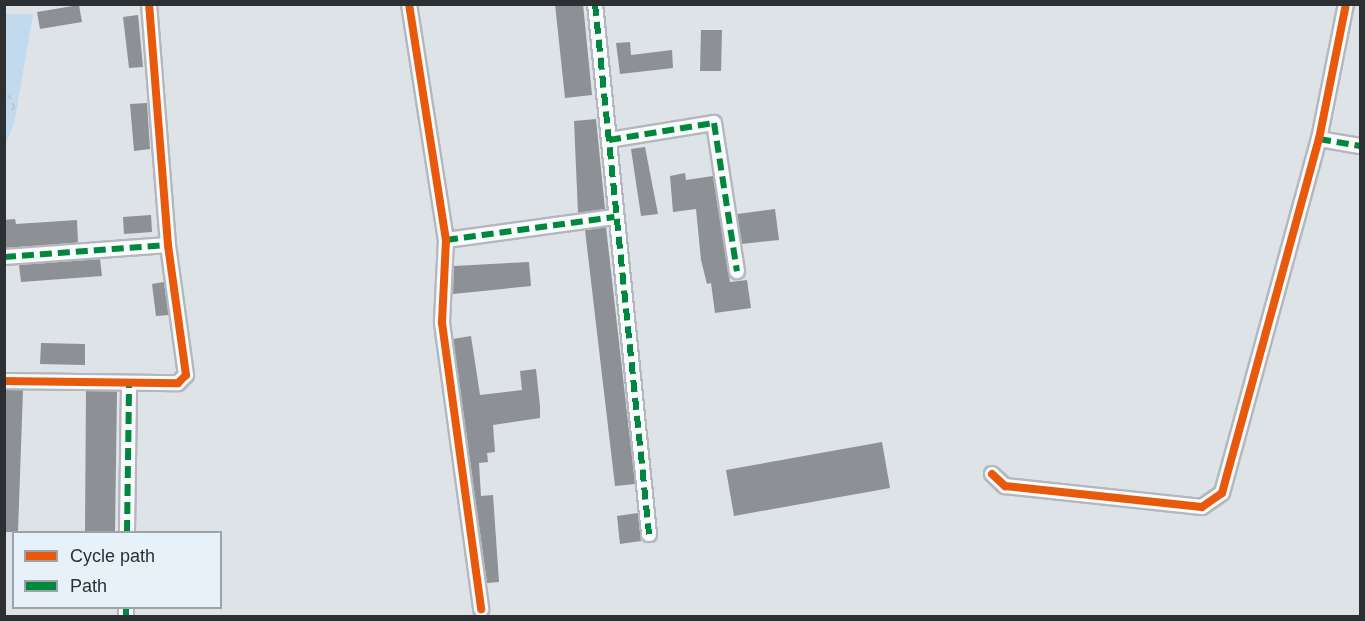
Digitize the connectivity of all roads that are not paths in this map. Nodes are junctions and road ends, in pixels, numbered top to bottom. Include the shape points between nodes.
1 (149, 4) edge
2 (409, 4) edge
3 (595, 4) edge
4 (1346, 4) edge
5 (1319, 139) junction
6 (609, 140) junction
7 (1360, 146) edge
8 (614, 217) junction
9 (446, 240) junction
10 (168, 245) junction
11 (4, 257) edge
12 (737, 271) dead end
13 (4, 381) edge
14 (129, 383) junction
15 (992, 474) dead end
16 (127, 531) edge
17 (649, 534) dead end
18 (481, 609) dead end

1 - 10 street
2 - 9 street
3 - 6 street
4 - 5 street
5 - 7 street
5 - 15 street via 1222,493 1202,507 1005,486
6 - 8 street
6 - 12 street via 714,123
8 - 9 street
8 - 17 street
9 - 18 street via 442,323
10 - 11 street
10 - 14 street via 186,375 178,383
13 - 14 street
14 - 16 street

